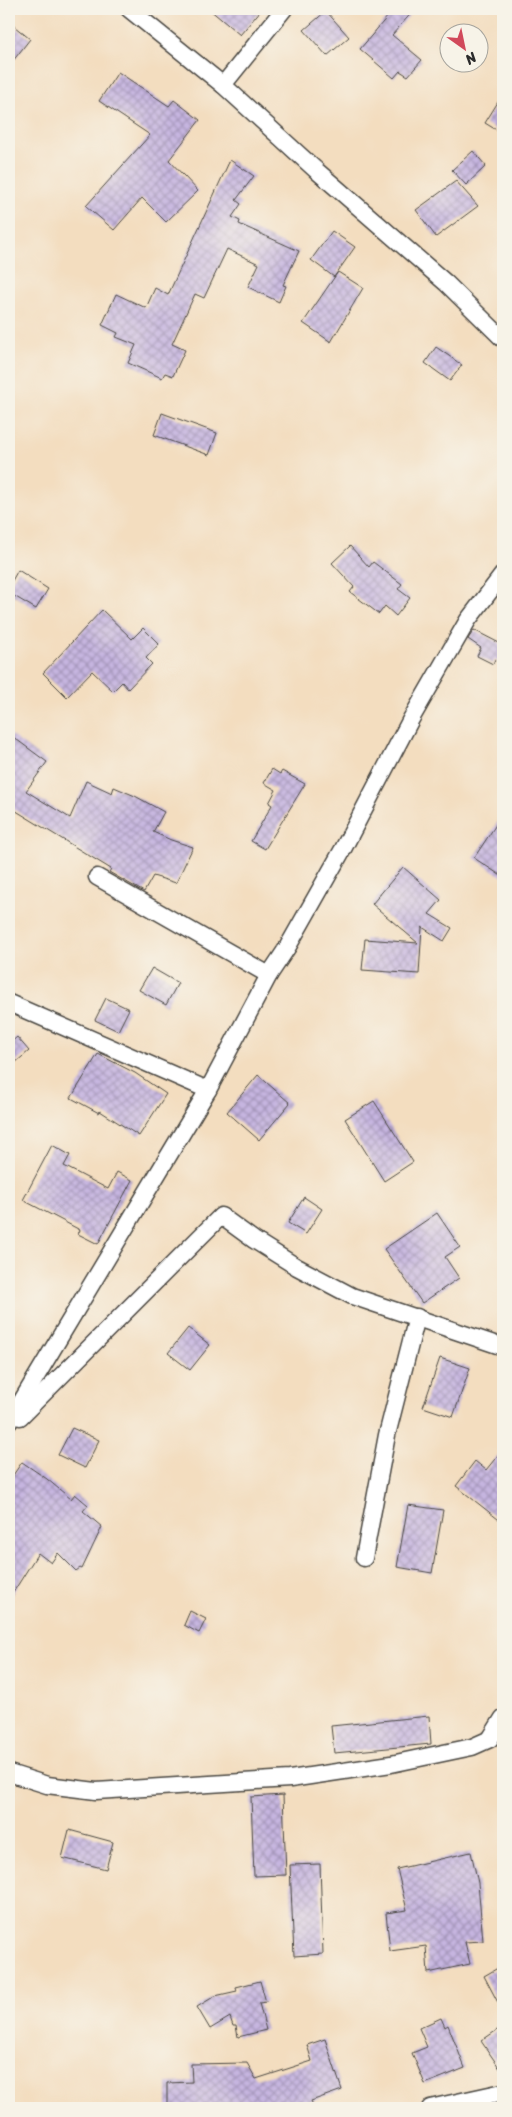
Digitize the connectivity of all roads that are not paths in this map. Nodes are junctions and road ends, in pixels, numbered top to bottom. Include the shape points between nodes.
1 (129, 9) edge
2 (284, 9) edge
3 (223, 85) junction
4 (503, 339) edge
5 (503, 574) edge
6 (97, 877) dead end
7 (269, 975) junction
8 (9, 1003) edge
9 (208, 1090) junction
10 (417, 1317) junction
11 (503, 1347) edge
12 (9, 1422) edge
13 (9, 1428) edge
14 (364, 1558) dead end
15 (503, 1718) edge
16 (9, 1773) edge
17 (503, 2092) edge
18 (430, 2108) edge

1 - 3 street
2 - 3 street
3 - 4 street via 446,283
5 - 7 street via 468,620 324,882
6 - 7 street
7 - 9 street
8 - 9 street
9 - 12 street
10 - 11 street
10 - 13 street via 352,1296 297,1267 221,1216
10 - 14 street via 387,1435
15 - 16 street via 490,1739 472,1747 391,1764 290,1779 96,1791 47,1785
17 - 18 street

